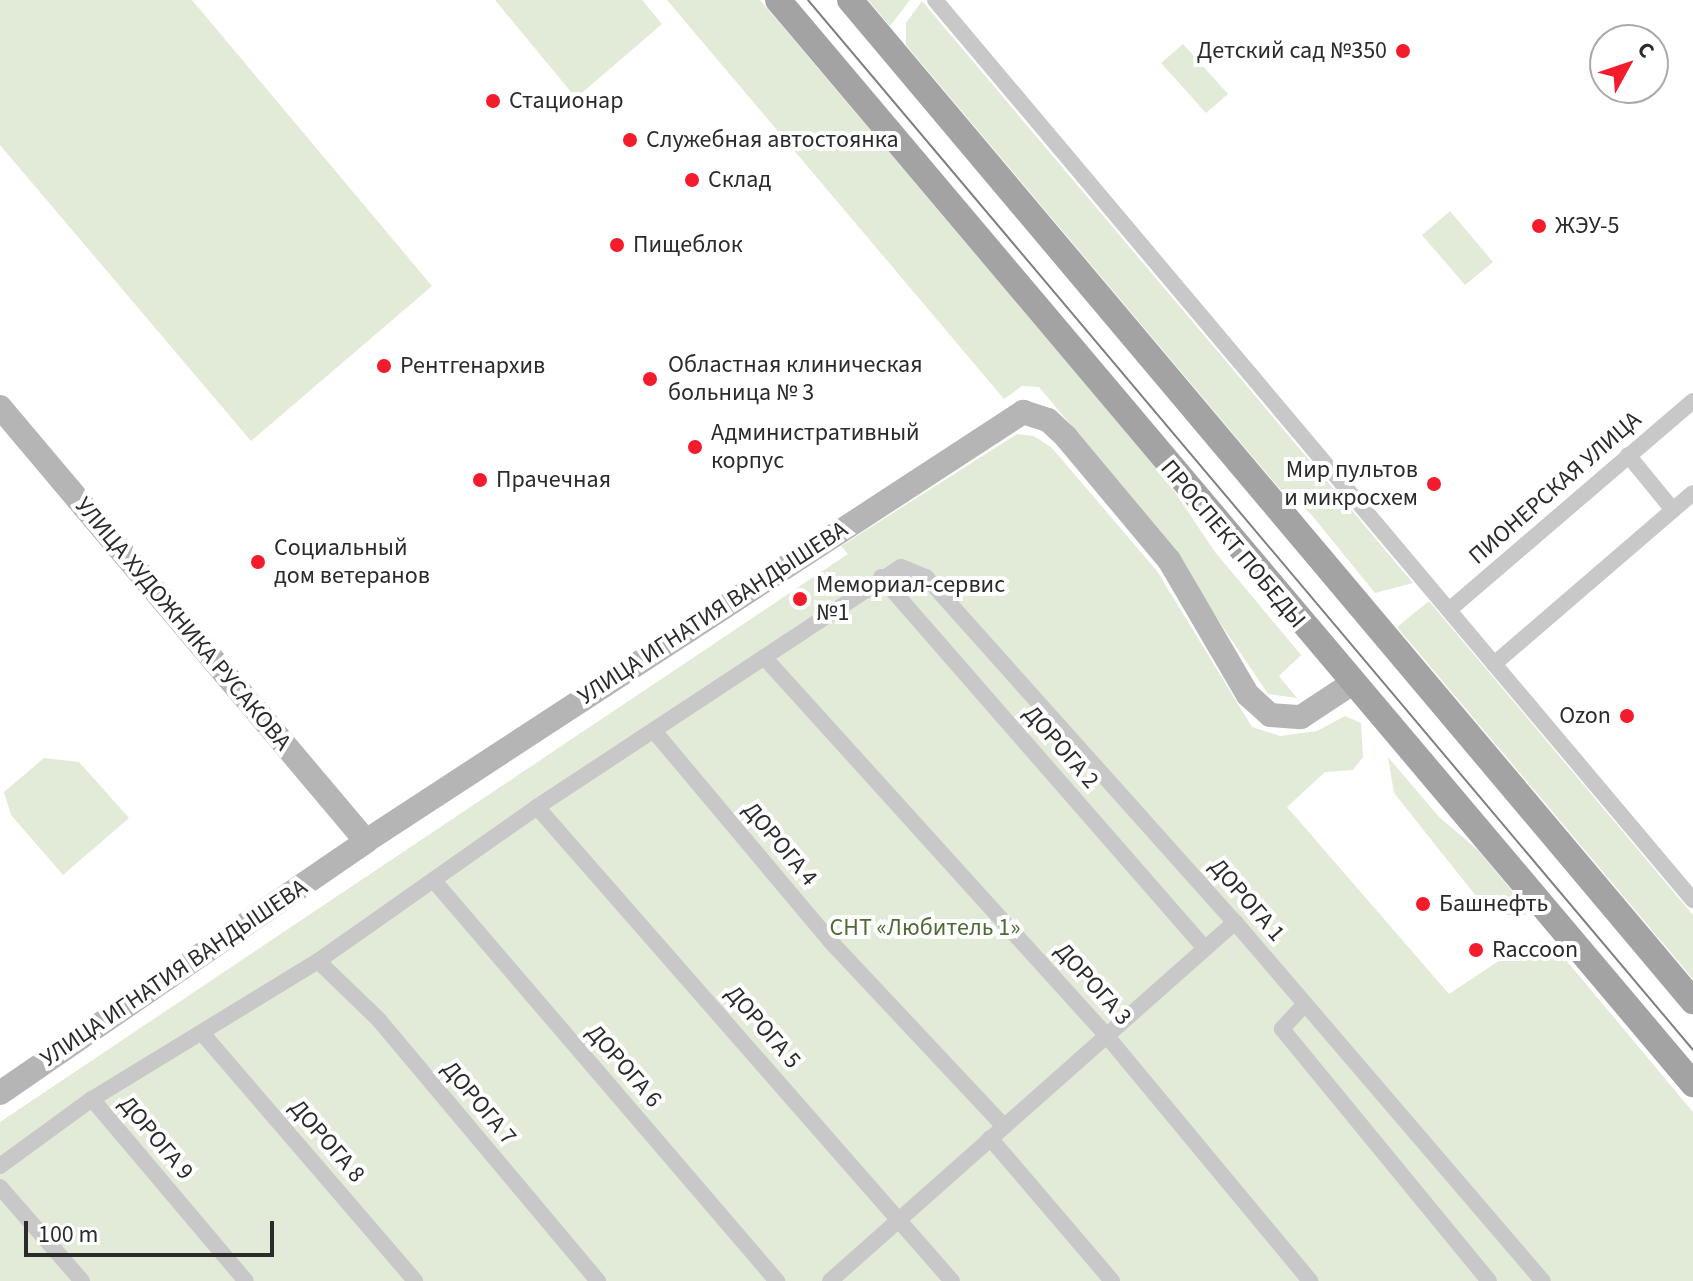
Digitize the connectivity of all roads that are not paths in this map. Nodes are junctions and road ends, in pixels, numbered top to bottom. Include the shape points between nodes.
1 (778, 0) edge
2 (850, 0) edge
3 (935, 0) edge
4 (1693, 401) edge
5 (0, 407) edge
6 (1628, 455) junction
7 (1693, 493) edge
8 (1673, 510) junction
9 (881, 577) junction
10 (1449, 610) junction
11 (764, 657) junction
12 (1494, 664) junction
13 (1351, 684) junction
14 (654, 731) junction
15 (537, 807) junction
16 (366, 841) junction
17 (435, 882) junction
18 (1693, 900) edge
19 (1235, 922) junction
20 (1204, 947) junction
21 (318, 961) junction
22 (1693, 1001) edge
23 (1305, 1004) junction
24 (202, 1033) junction
25 (1106, 1035) junction
26 (1693, 1084) edge
27 (0, 1093) edge
28 (92, 1099) junction
29 (1004, 1126) junction
30 (990, 1138) junction
31 (0, 1166) edge
32 (0, 1187) edge
33 (900, 1219) junction
34 (82, 1281) edge
35 (246, 1281) edge
36 (415, 1281) edge
37 (598, 1281) edge
38 (777, 1281) edge
39 (830, 1281) edge
40 (952, 1281) edge
41 (1112, 1281) edge
42 (1310, 1281) edge
43 (1489, 1281) edge
44 (1543, 1281) edge

1 - 13 main road, ПРОСПЕКТ ПОБЕДЫ
2 - 22 main road
3 - 10 street
4 - 6 street, ПИОНЕРСКАЯ УЛИЦА
5 - 16 street, УЛИЦА ХУДОЖНИКА РУСАКОВА
6 - 8 street
6 - 10 street, ПИОНЕРСКАЯ УЛИЦА
7 - 8 street
8 - 12 street
9 - 11 street
9 - 19 street, ДОРОГА 1 via 901,567 926,577
9 - 20 street, ДОРОГА 2
10 - 12 street
11 - 14 street
11 - 25 street, ДОРОГА 3
12 - 18 street
13 - 16 street, УЛИЦА ИГНАТИЯ ВАНДЫШЕВА via 1301,717 1270,715 1248,695 1169,560 1066,437 1048,420 1023,412
13 - 26 main road, ПРОСПЕКТ ПОБЕДЫ
14 - 15 street
14 - 29 street, ДОРОГА 4 via 831,942
15 - 17 street
15 - 33 street, ДОРОГА 5
16 - 27 street, УЛИЦА ИГНАТИЯ ВАНДЫШЕВА
17 - 21 street
17 - 38 street, ДОРОГА 6
19 - 20 street
19 - 23 street, ДОРОГА 1
20 - 25 street
21 - 24 street
21 - 37 street, ДОРОГА 7 via 379,1020
23 - 43 street via 1282,1029
23 - 44 street, ДОРОГА 1
24 - 28 street
24 - 36 street, ДОРОГА 8
25 - 29 street
25 - 42 street, ДОРОГА 3
28 - 31 street
28 - 35 street, ДОРОГА 9
29 - 30 street
30 - 33 street
30 - 41 street
32 - 34 street
33 - 39 street
33 - 40 street, ДОРОГА 5

